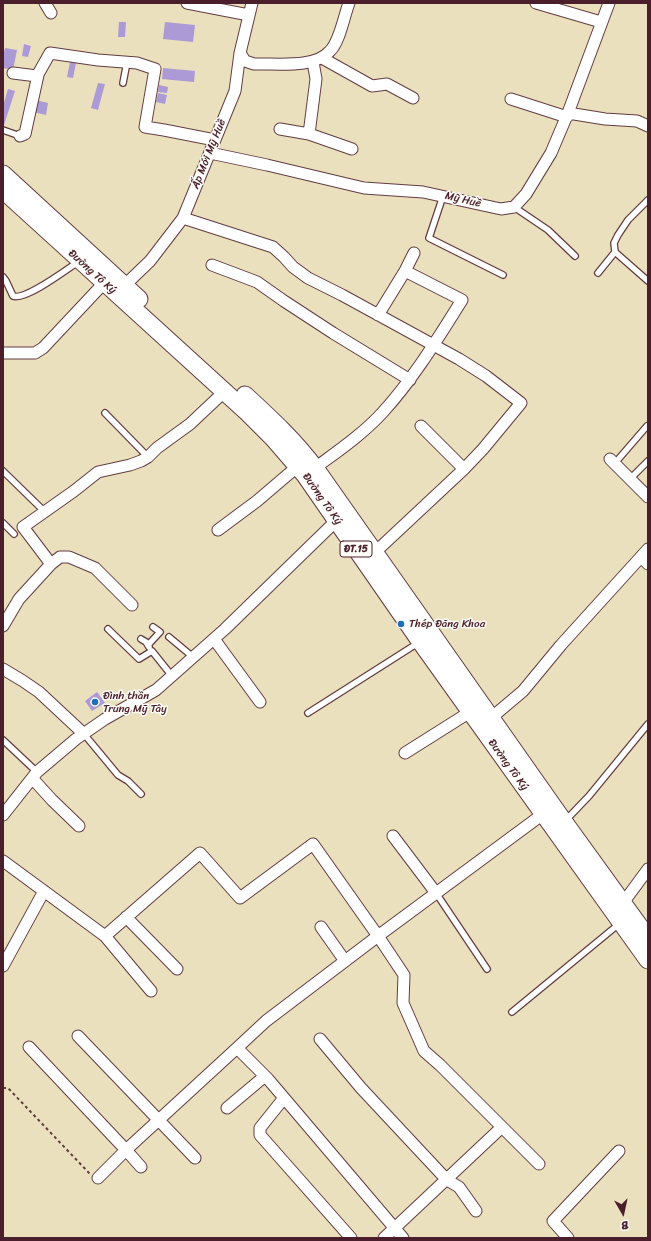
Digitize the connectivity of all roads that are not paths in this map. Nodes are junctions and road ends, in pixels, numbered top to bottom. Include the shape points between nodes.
1 (45, 3) edge
2 (187, 3) edge
3 (252, 3) edge
4 (349, 3) edge
5 (536, 3) edge
6 (609, 3) edge
7 (51, 13) dead end
8 (249, 16) junction
9 (601, 22) junction
10 (240, 54) junction
11 (317, 60) junction
12 (127, 62) junction
13 (13, 73) dead end
14 (38, 75) junction
15 (123, 83) dead end
16 (413, 98) dead end
17 (511, 99) dead end
18 (568, 115) junction
19 (648, 126) edge
20 (280, 129) dead end
21 (3, 130) edge
22 (309, 134) junction
23 (20, 136) joint
24 (215, 140) junction
25 (352, 149) dead end
26 (210, 153) junction
27 (3, 174) edge
28 (3, 190) edge
29 (443, 196) junction
30 (648, 200) edge
31 (514, 207) junction
32 (183, 218) junction
33 (615, 252) junction
34 (414, 253) dead end
35 (575, 256) dead end
36 (80, 261) junction
37 (212, 265) dead end
38 (404, 271) junction
39 (598, 273) dead end
40 (503, 275) dead end
41 (3, 277) edge
42 (648, 281) edge
43 (104, 283) junction
44 (124, 286) junction
45 (378, 315) junction
46 (434, 345) junction
47 (3, 352) edge
48 (410, 380) junction
49 (224, 392) junction
50 (105, 413) dead end
51 (421, 426) dead end
52 (647, 426) dead end
53 (148, 457) junction
54 (612, 461) joint
55 (648, 461) edge
56 (306, 467) junction
57 (464, 469) junction
58 (3, 471) edge
59 (630, 479) junction
60 (648, 497) edge
61 (45, 512) junction
62 (341, 516) junction
63 (3, 523) edge
64 (218, 530) dead end
65 (18, 531) junction
66 (369, 557) junction
67 (646, 557) edge
68 (51, 564) junction
69 (132, 605) dead end
70 (3, 626) edge
71 (153, 627) dead end
72 (108, 629) dead end
73 (169, 637) dead end
74 (141, 639) dead end
75 (214, 639) junction
76 (420, 641) junction
77 (148, 645) junction
78 (152, 651) junction
79 (193, 657) junction
80 (3, 669) edge
81 (172, 676) junction
82 (260, 702) dead end
83 (470, 712) junction
84 (308, 713) dead end
85 (491, 718) junction
86 (648, 724) edge
87 (84, 734) junction
88 (3, 740) edge
89 (405, 753) dead end
90 (34, 775) junction
91 (141, 794) dead end
92 (543, 814) junction
93 (3, 815) edge
94 (564, 822) junction
95 (79, 826) dead end
96 (393, 836) dead end
97 (3, 861) edge
98 (648, 869) edge
99 (44, 892) junction
100 (436, 893) junction
101 (623, 903) junction
102 (126, 917) junction
103 (621, 922) junction
104 (321, 928) dead end
105 (104, 936) junction
106 (378, 936) junction
107 (648, 938) edge
108 (648, 960) edge
109 (345, 961) junction
110 (3, 966) edge
111 (177, 970) dead end
112 (487, 970) dead end
113 (151, 991) dead end
114 (512, 1012) dead end
115 (78, 1036) dead end
116 (320, 1039) dead end
117 (29, 1047) dead end
118 (237, 1048) junction
119 (265, 1076) junction
120 (284, 1098) junction
121 (227, 1108) dead end
122 (158, 1120) junction
123 (502, 1127) junction
124 (126, 1150) junction
125 (619, 1151) dead end
126 (194, 1158) dead end
127 (539, 1164) dead end
128 (141, 1166) dead end
129 (98, 1178) road end
130 (447, 1180) junction
131 (476, 1211) dead end
132 (395, 1229) junction
133 (351, 1238) edge
134 (384, 1238) edge
135 (403, 1238) edge
136 (568, 1238) edge

1 - 7 street
2 - 8 street
3 - 8 street, Ấp Mới Mỹ Huề
4 - 11 street via 331,51
5 - 9 street
6 - 9 street
8 - 10 street, Ấp Mới Mỹ Huề
9 - 18 street
10 - 11 street via 245,61 254,64
10 - 24 street, Ấp Mới Mỹ Huề via 235,91
11 - 16 street via 372,86 387,84
11 - 22 street
12 - 14 street via 50,53
12 - 15 lane
12 - 24 street via 155,69 145,127
13 - 14 street
14 - 23 street via 25,134
17 - 18 street
18 - 19 street via 637,121
18 - 31 street via 551,153 526,194
20 - 22 street
21 - 23 lane
22 - 25 street
24 - 26 street, Ấp Mới Mỹ Huề
26 - 29 street, Mỹ Huề via 364,188
26 - 32 street, Ấp Mới Mỹ Huề
27 - 44 main road, Đường Tô Ký / ĐT.15
28 - 36 main road, Đường Tô Ký / ĐT.15
29 - 31 street, Mỹ Huề via 501,209
29 - 40 lane via 429,238
30 - 33 lane via 628,220 618,235 614,243
31 - 35 lane via 548,230
32 - 44 street, Ấp Mới Mỹ Huề via 150,261
32 - 45 street via 273,246 292,267 308,278
33 - 39 lane
33 - 42 lane
34 - 38 street
36 - 41 lane via 32,292 18,298 13,296
36 - 43 main road, Đường Tô Ký / ĐT.15
37 - 48 street via 257,282
38 - 45 street
38 - 46 street via 462,300
43 - 47 street via 43,348 35,353
43 - 49 main road, Đường Tô Ký / ĐT.15
44 - 56 main road, Đường Tô Ký / ĐT.15 via 279,426 300,448
45 - 46 street
46 - 48 street
46 - 57 street via 486,376 521,403
48 - 56 street via 383,413 353,439
49 - 53 street via 190,424
49 - 56 main road, Đường Tô Ký / ĐT.15
50 - 53 lane
51 - 57 street
52 - 54 lane
53 - 61 street via 140,462 98,472
54 - 59 street
55 - 59 lane
56 - 62 main road, Đường Tô Ký / ĐT.15
56 - 64 street
57 - 66 street
58 - 61 lane
59 - 60 street
61 - 65 street
62 - 66 main road, Đường Tô Ký / ĐT.15
62 - 75 street
63 - 65 lane
65 - 68 street
66 - 76 main road, Đường Tô Ký / ĐT.15
66 - 85 main road, Đường Tô Ký / ĐT.15
67 - 85 street via 561,645 523,691
68 - 69 street via 60,557 69,557 95,568
68 - 70 street via 19,599
71 - 77 lane via 160,632
72 - 78 lane via 139,659
73 - 79 lane
74 - 77 lane
75 - 79 street
75 - 82 street
76 - 83 main road, Đường Tô Ký / ĐT.15
76 - 84 lane
77 - 78 lane
78 - 81 lane
79 - 81 street
80 - 87 street via 39,692
81 - 87 street via 156,690
83 - 89 street
83 - 92 main road, Đường Tô Ký / ĐT.15
85 - 94 main road, Đường Tô Ký / ĐT.15
86 - 94 lane via 589,796
87 - 90 street
87 - 91 lane via 118,775
88 - 90 lane
90 - 93 street
90 - 95 street via 52,800
92 - 100 street
92 - 103 main road, Đường Tô Ký / ĐT.15
94 - 101 main road, Đường Tô Ký / ĐT.15
96 - 100 street
97 - 99 street
98 - 101 street
99 - 105 street
99 - 110 street
100 - 106 street
100 - 112 lane
101 - 107 main road, Đường Tô Ký / ĐT.15
102 - 105 street
102 - 106 street via 200,853 240,898 313,844
102 - 111 street
103 - 108 main road, Đường Tô Ký / ĐT.15
103 - 114 lane
104 - 109 street
105 - 113 street
106 - 109 street
106 - 123 street via 404,976 404,1003 424,1050
109 - 118 street via 266,1021
115 - 122 street
116 - 130 street via 361,1088
117 - 124 street
118 - 119 street
118 - 122 street
119 - 120 street
119 - 121 street
120 - 132 street
120 - 133 street via 260,1128 260,1135
122 - 124 street
122 - 126 street
123 - 127 street
123 - 130 street
124 - 128 street
124 - 129 street
125 - 136 street via 553,1221
130 - 131 street via 459,1187
130 - 132 street
132 - 134 street
132 - 135 street

